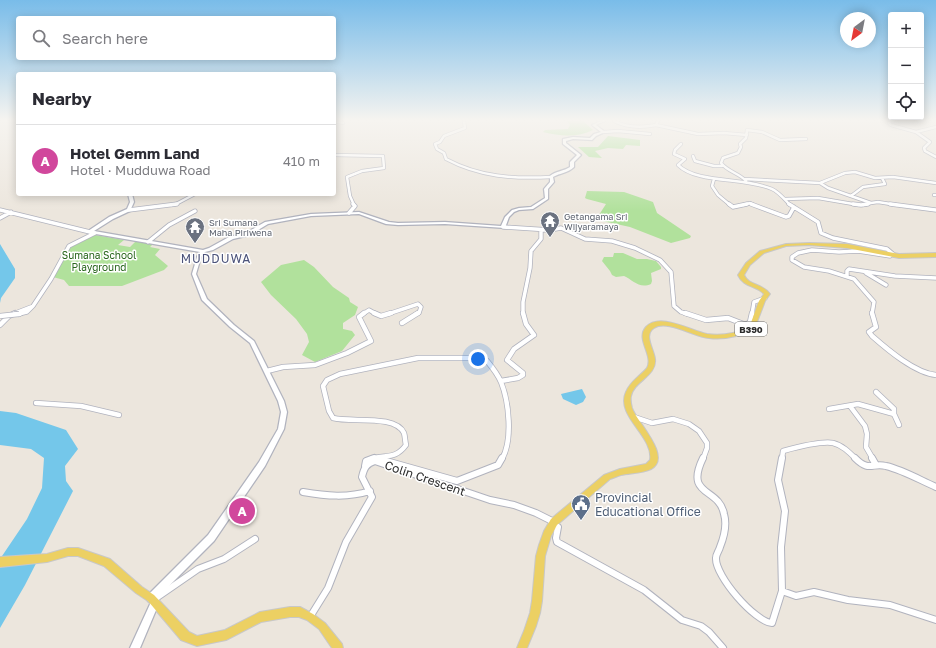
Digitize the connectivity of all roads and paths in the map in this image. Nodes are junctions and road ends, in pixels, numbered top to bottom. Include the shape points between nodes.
1 (440, 151) edge
2 (574, 151) edge
3 (675, 151) edge
4 (739, 151) edge
5 (927, 151) edge
6 (336, 155) edge
7 (693, 156) dead end
8 (936, 157) edge
9 (722, 166) junction
10 (550, 177) junction
11 (882, 178) junction
12 (714, 179) junction
13 (745, 180) junction
14 (820, 183) junction
15 (936, 183) edge
16 (130, 196) edge
17 (191, 196) edge
18 (851, 196) junction
19 (786, 199) junction
20 (871, 203) junction
21 (792, 206) junction
22 (0, 210) edge
23 (129, 210) junction
24 (936, 210) edge
25 (195, 211) dead end
26 (11, 212) junction
27 (349, 212) junction
28 (0, 218) edge
29 (503, 227) junction
30 (541, 230) junction
31 (92, 233) junction
32 (148, 242) junction
33 (203, 251) junction
34 (894, 255) junction
35 (936, 255) edge
36 (863, 272) junction
37 (847, 276) junction
38 (936, 278) edge
39 (886, 285) dead end
40 (765, 298) junction
41 (33, 306) junction
42 (0, 316) edge
43 (402, 323) dead end
44 (0, 325) edge
45 (267, 371) junction
46 (936, 375) edge
47 (501, 381) junction
48 (876, 392) dead end
49 (36, 403) dead end
50 (850, 406) junction
51 (829, 409) dead end
52 (894, 414) junction
53 (119, 415) dead end
54 (634, 417) junction
55 (899, 425) dead end
56 (375, 461) junction
57 (876, 465) junction
58 (365, 466) junction
59 (936, 487) edge
60 (370, 490) junction
61 (303, 492) dead end
62 (553, 523) junction
63 (255, 539) dead end
64 (0, 562) edge
65 (782, 591) junction
66 (153, 600) junction
67 (310, 617) junction
68 (936, 620) edge
69 (135, 648) edge
70 (338, 648) edge
71 (522, 648) edge
72 (723, 648) edge

1 - 10 street via 446,159 457,166 478,173 507,179
2 - 10 street via 579,155 572,162 572,167
3 - 12 street via 674,154 685,159 678,165 681,169
4 - 9 street via 722,159
5 - 8 street
6 - 27 street via 383,156 384,159 384,168 362,171 347,177 350,184 348,195 355,206
7 - 9 street via 695,161
9 - 13 street
10 - 29 street via 552,182 546,189 547,198 532,208 513,212 507,217
11 - 14 street via 849,172
11 - 15 street via 893,177
11 - 18 street via 885,184 863,187
12 - 13 street
12 - 21 street via 712,186 718,195 733,207 750,203 786,217 794,207
13 - 14 street
13 - 19 street via 773,190
14 - 18 street
16 - 23 street via 132,202
17 - 23 street via 176,204
18 - 20 street
19 - 20 street via 818,198 861,205
19 - 21 street
20 - 24 street
21 - 34 street via 818,222 821,233 887,249
22 - 26 street
23 - 31 street via 111,218
25 - 32 street via 169,225
26 - 28 street
26 - 31 street
27 - 29 street via 398,224
27 - 33 street via 276,220
29 - 30 street
30 - 40 street via 564,229 585,239 623,244 660,260 671,272 674,306 681,312 699,319 728,318 746,325 750,322 754,302
30 - 47 street via 542,239 531,251 531,268 523,318 524,324 534,335 515,349 507,360 523,375
31 - 32 street
31 - 41 street via 69,246
32 - 33 street
33 - 45 street via 198,257 194,274 205,300 252,342
34 - 35 main road
34 - 37 street via 851,250 812,250 792,257 792,260 804,267
34 - 40 main road via 849,246 809,244 772,248 757,256 741,275 745,282 766,292
36 - 37 street via 849,269
36 - 38 street
36 - 39 street
37 - 46 street via 857,282 874,302 872,316 876,327 870,334 876,341 920,370
40 - 54 main road, B390 via 754,326 746,332 712,336 700,335 668,324 650,327 646,338 652,357 651,367 630,389 627,398 629,410
41 - 42 street, bridge via 27,312
41 - 44 street via 9,316
43 - 45 street via 419,313 421,307 418,304 412,305 383,316 369,310 359,317 371,341 347,354 309,366 283,367
45 - 66 street via 282,401 284,412 281,429 262,464 211,538
47 - 56 street via 508,410 508,441 506,452 498,465 457,482 386,461
47 - 58 street via 487,362 475,358 418,358 331,377 323,386 323,391 334,418 388,422 399,427 404,433 406,445 401,453 395,456 374,456 366,461
48 - 52 street via 894,409
49 - 53 street via 81,406
50 - 51 street
50 - 52 street via 858,404
50 - 57 street via 865,426 866,447
52 - 55 street
54 - 62 main road, B390 via 653,450 653,464 647,468 606,477
54 - 65 street via 653,423 675,419 686,422 705,436 708,444 697,478 701,488 724,511 724,535 716,560 720,573 732,590 766,622 772,623 774,620
56 - 58 street, Colin Crescent
56 - 62 street, Colin Crescent via 490,500 514,505
57 - 59 street via 885,465
57 - 65 street via 869,467 861,464 846,449 832,443 783,451 778,480 785,511 781,547
58 - 60 street via 362,477
60 - 61 street via 341,496
60 - 67 street via 372,497 346,542 328,588
62 - 71 main road, B390 via 541,550 535,613
62 - 72 street via 558,527 556,538 559,544 644,590 682,620 701,626
63 - 66 street via 224,559 198,569
64 - 66 main road via 47,558 78,552 107,562
65 - 68 street via 796,596 814,592 848,600 890,605
66 - 67 main road via 185,636 197,641 226,635 260,617 300,612
66 - 69 street
67 - 70 main road via 322,626

